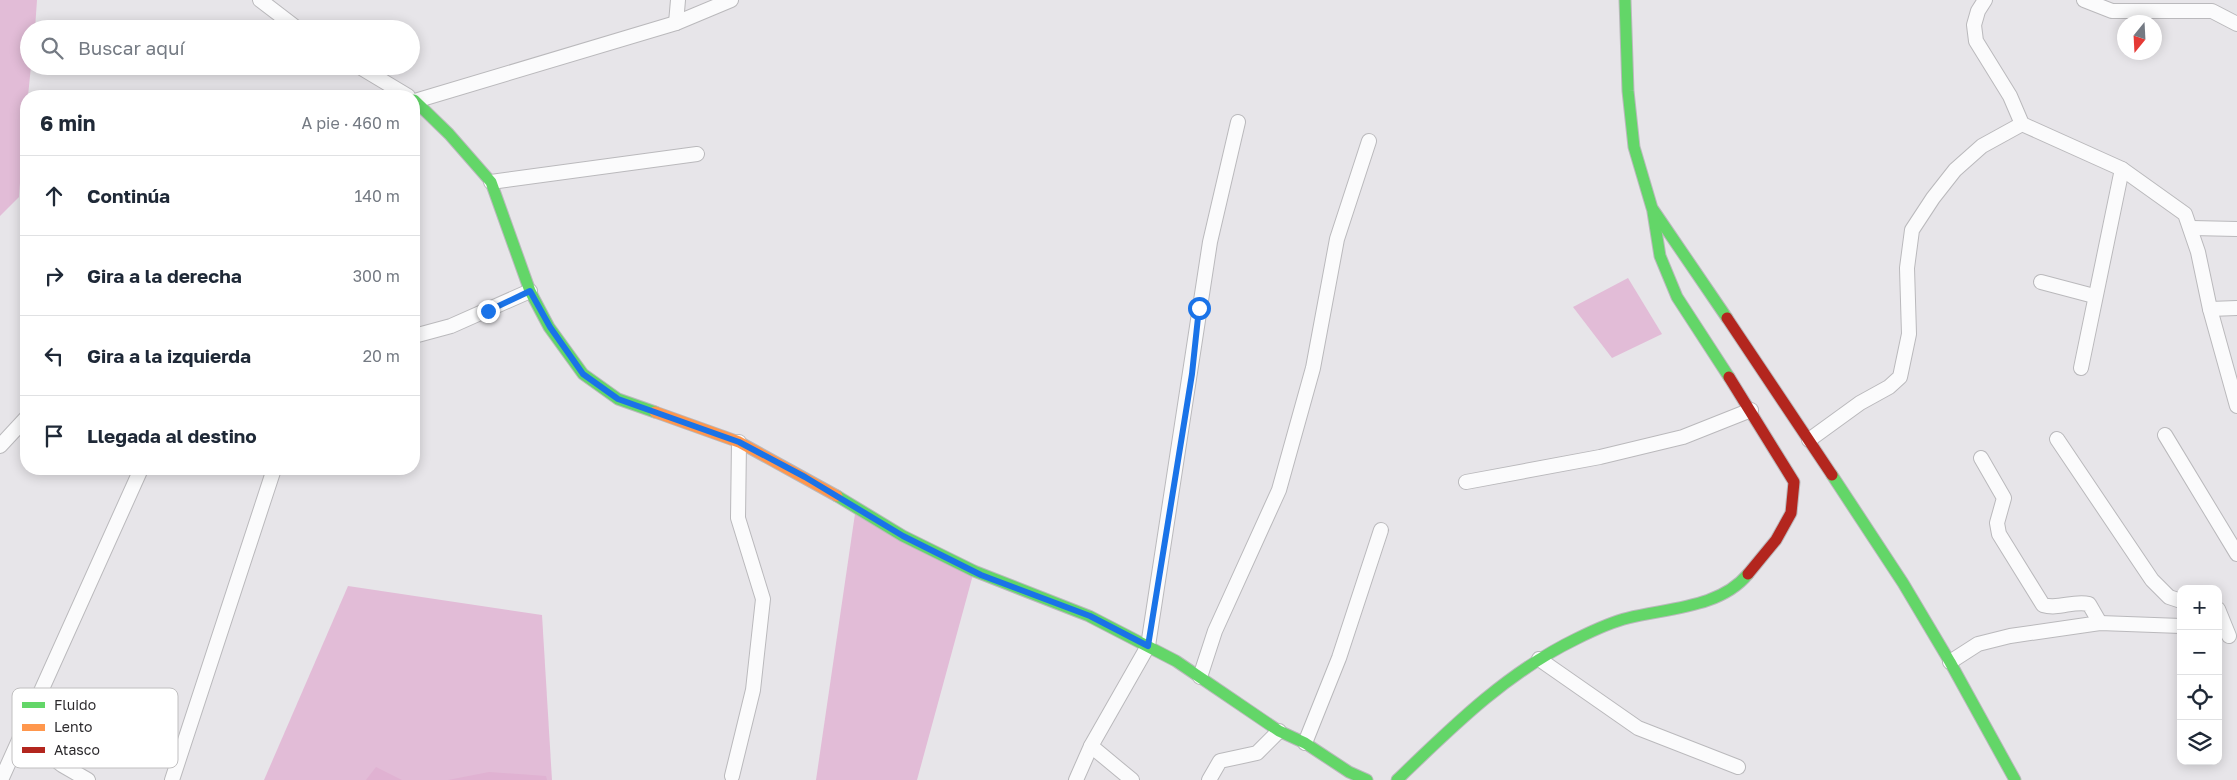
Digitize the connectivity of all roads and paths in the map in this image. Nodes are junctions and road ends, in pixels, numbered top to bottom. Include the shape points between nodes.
1 (260, 0) edge
2 (678, 0) edge
3 (731, 0) edge
4 (1625, 0) edge
5 (1985, 0) edge
6 (2084, 0) edge
7 (286, 20) edge
8 (676, 23) junction
9 (2237, 24) edge
10 (373, 75) edge
11 (397, 90) edge
12 (420, 97) edge
13 (420, 107) edge
14 (1238, 122) dead end
15 (2022, 124) junction
16 (1369, 141) dead end
17 (697, 154) dead end
18 (2122, 169) junction
19 (490, 182) junction
20 (1652, 208) junction
21 (2192, 228) junction
22 (2237, 229) edge
23 (2041, 282) dead end
24 (530, 291) junction
25 (2094, 296) junction
26 (2237, 308) edge
27 (2210, 309) junction
28 (420, 334) edge
29 (2081, 368) dead end
30 (2237, 406) edge
31 (1751, 410) junction
32 (20, 424) edge
33 (2165, 435) dead end
34 (2057, 439) dead end
35 (1809, 440) junction
36 (739, 442) junction
37 (0, 446) edge
38 (1981, 458) dead end
39 (137, 475) edge
40 (272, 475) edge
41 (1466, 482) dead end
42 (1381, 530) dead end
43 (2237, 554) edge
44 (2177, 600) edge
45 (2222, 620) edge
46 (2100, 623) junction
47 (2177, 626) edge
48 (2228, 636) edge
49 (1148, 646) junction
50 (1539, 659) junction
51 (1950, 662) junction
52 (1200, 677) junction
53 (42, 688) edge
54 (1279, 731) junction
55 (1305, 742) junction
56 (1091, 746) junction
57 (12, 756) edge
58 (178, 762) edge
59 (1738, 766) dead end
60 (69, 768) edge
61 (176, 768) edge
62 (732, 776) dead end
63 (1, 780) edge
64 (88, 780) edge
65 (172, 780) edge
66 (1076, 780) edge
67 (1132, 780) edge
68 (1209, 780) edge
69 (1367, 780) edge
70 (1396, 780) edge
71 (2015, 780) edge

1 - 7 street
2 - 8 street
3 - 8 street
4 - 20 main road via 1628,91 1634,147
5 - 15 street via 1974,25 1976,41 2010,96
6 - 9 street via 2112,11 2212,11
8 - 12 street
10 - 11 street
13 - 19 main road via 449,134
14 - 49 street via 1210,242
15 - 18 street
15 - 35 street via 1982,146 1955,170 1912,230 1907,268 1909,334 1900,377
16 - 52 street via 1337,239 1313,368 1279,490 1216,631
17 - 19 street
18 - 21 street via 2185,214
18 - 25 street
19 - 24 main road
20 - 31 main road via 1660,256 1677,297
20 - 35 main road
21 - 22 street
21 - 27 street
23 - 25 street
24 - 28 street via 450,326
24 - 36 main road via 550,327 583,374 618,399
25 - 29 street
26 - 27 street
27 - 30 street
31 - 41 street via 1683,437 1600,457
31 - 50 main road via 1794,482 1791,513 1776,540 1743,580 1714,598 1626,618
32 - 37 street
33 - 43 street
34 - 44 street via 2152,580 2168,597
35 - 51 main road via 1903,583
36 - 49 main road via 903,536 981,575 1090,616
36 - 62 street via 738,518 763,599 753,690
38 - 46 street via 2004,498 1997,523 1999,534 2043,605 2053,608 2078,601 2089,604
39 - 53 street
40 - 58 street
42 - 55 street via 1339,658
45 - 48 street
46 - 47 street
46 - 51 street via 1978,644
49 - 52 main road
49 - 56 street
50 - 59 street via 1638,728
50 - 70 main road via 1468,711
51 - 71 main road
52 - 54 main road
54 - 55 main road
54 - 68 street via 1257,753 1220,761
55 - 69 main road via 1349,772
56 - 66 street
56 - 67 street
57 - 63 street
60 - 64 street
61 - 65 street

